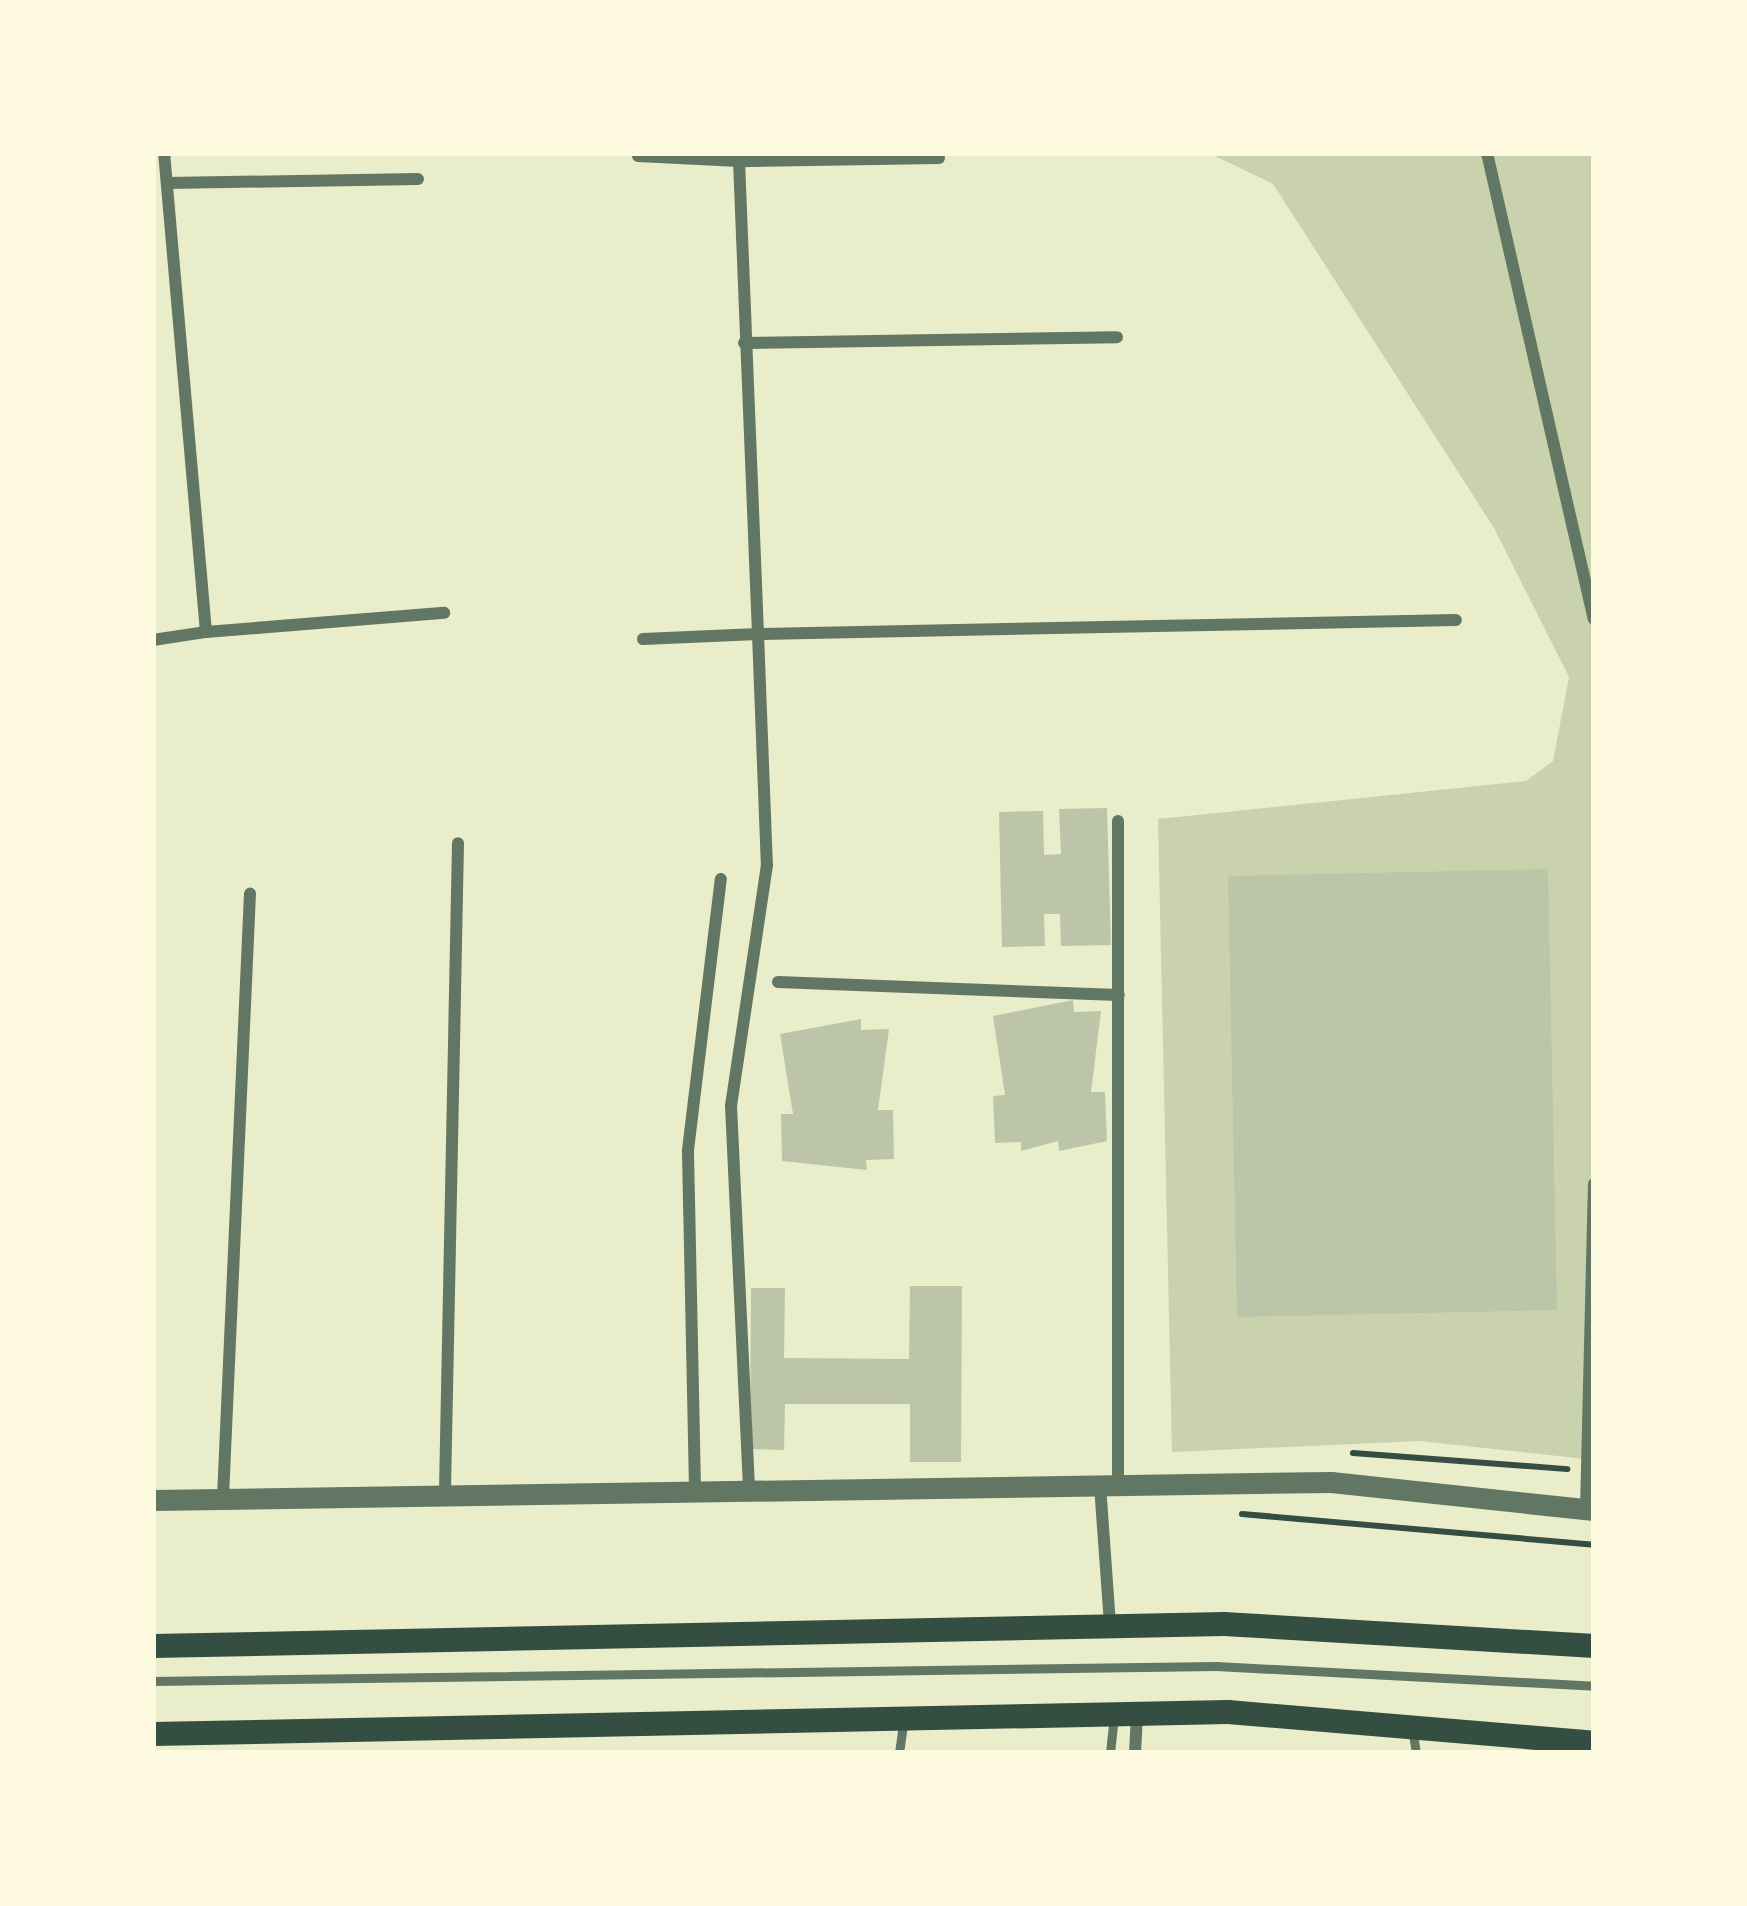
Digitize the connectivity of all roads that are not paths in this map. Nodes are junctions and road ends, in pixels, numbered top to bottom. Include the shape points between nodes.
1 (164, 153) edge
2 (1487, 153) edge
3 (638, 156) edge
4 (939, 158) dead end
5 (739, 161) junction
6 (418, 179) dead end
7 (167, 183) junction
8 (1117, 337) dead end
9 (744, 343) junction
10 (1591, 593) edge
11 (444, 613) dead end
12 (1594, 619) edge
13 (1456, 620) dead end
14 (206, 632) junction
15 (758, 634) junction
16 (643, 639) dead end
17 (153, 640) edge
18 (1118, 821) dead end
19 (458, 843) dead end
20 (721, 879) dead end
21 (250, 895) dead end
22 (778, 982) dead end
23 (1119, 995) junction
24 (1594, 1184) edge
25 (1109, 1483) junction
26 (749, 1485) junction
27 (695, 1487) junction
28 (445, 1491) junction
29 (223, 1497) junction
30 (153, 1500) edge
31 (1590, 1509) edge
32 (1110, 1626) junction
33 (153, 1646) edge
34 (1594, 1646) edge
35 (153, 1681) edge
36 (1594, 1689) edge
37 (1126, 1714) junction
38 (904, 1718) junction
39 (153, 1734) edge
40 (1415, 1743) edge
41 (1594, 1743) edge
42 (899, 1753) edge
43 (1110, 1753) edge
44 (1135, 1753) edge

1 - 7 street
2 - 10 street
3 - 5 street
4 - 5 street
5 - 9 street
6 - 7 street
7 - 14 street
8 - 9 street
9 - 15 street
10 - 12 street
11 - 14 street
13 - 15 street
14 - 17 street
15 - 16 street
15 - 26 street via 767,866 731,1106
18 - 23 street
19 - 28 street
20 - 27 street via 688,1150
21 - 29 street
22 - 23 street
23 - 25 street
24 - 31 street
25 - 26 street
25 - 31 street via 1331,1482
25 - 32 street
26 - 27 street
27 - 28 street
28 - 29 street
29 - 30 street
32 - 33 main road
32 - 34 main road
35 - 36 lane via 1216,1666
37 - 38 main road
37 - 40 main road via 1228,1712
37 - 43 lane
37 - 44 street
38 - 39 main road
38 - 42 lane
40 - 41 main road

